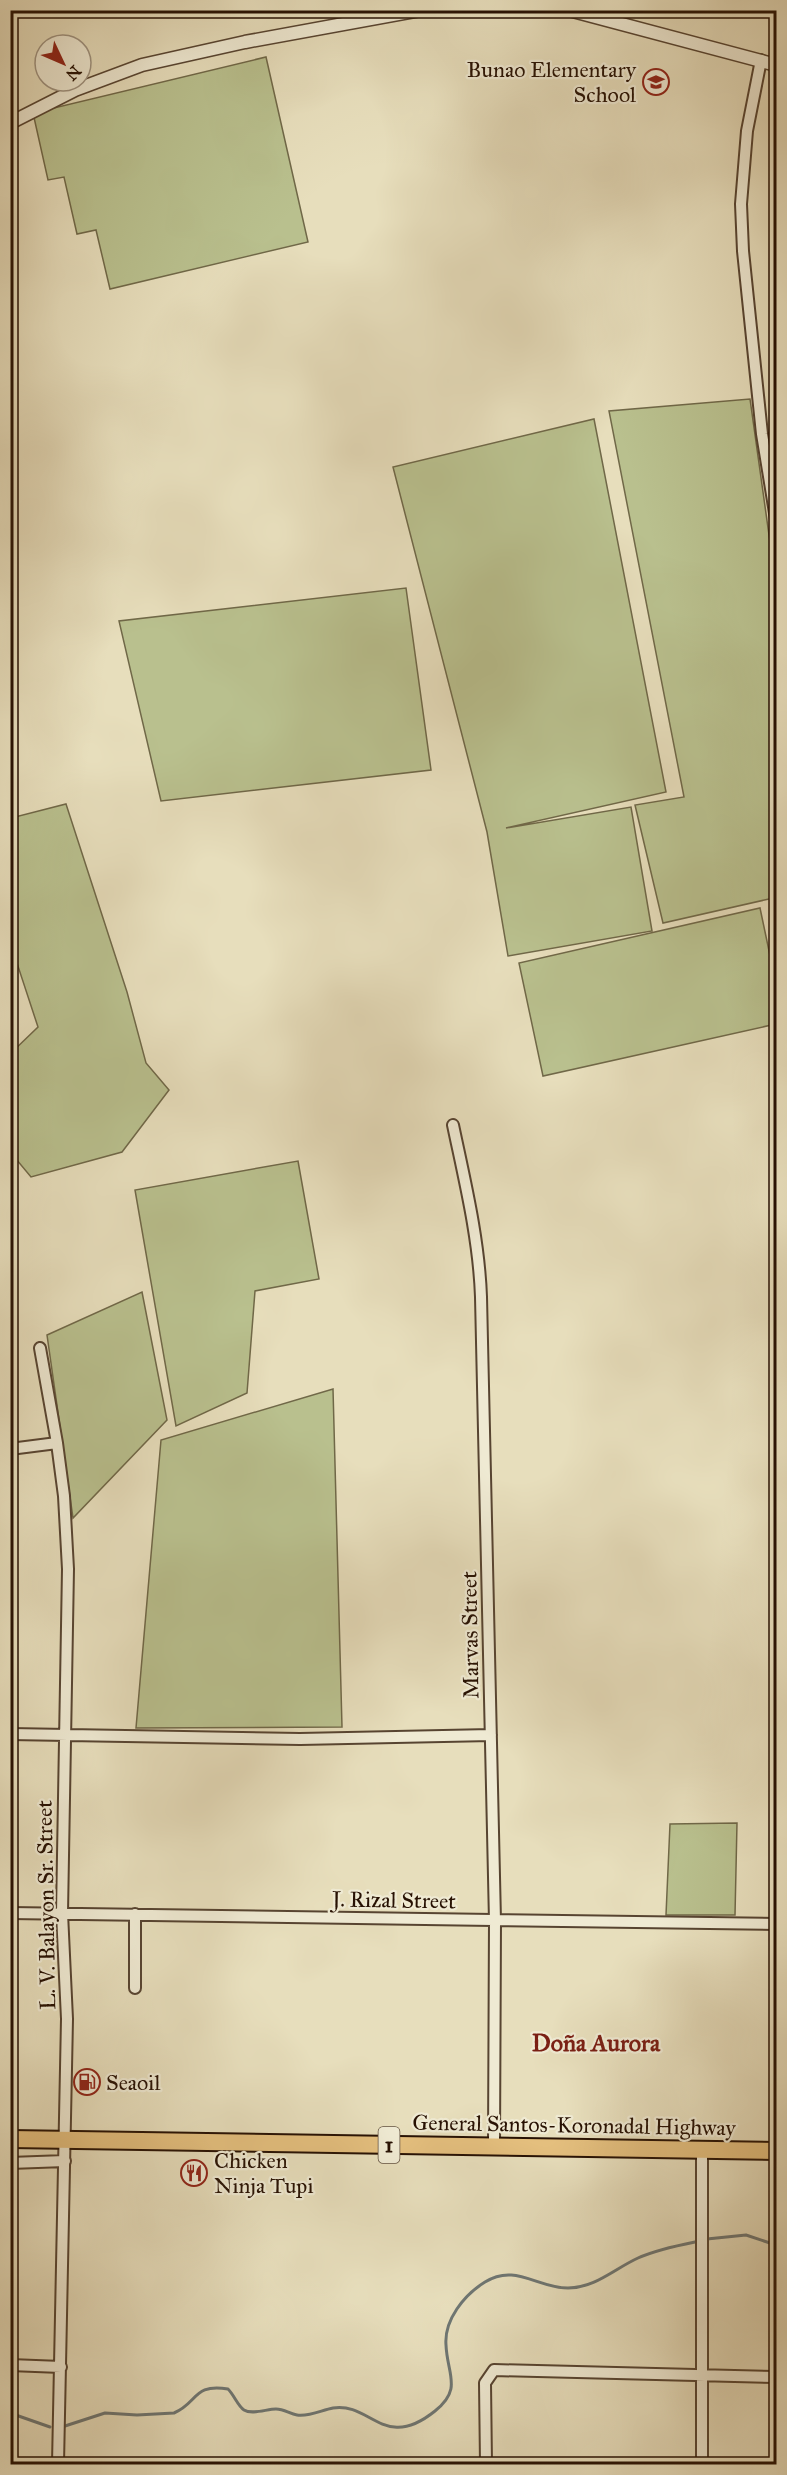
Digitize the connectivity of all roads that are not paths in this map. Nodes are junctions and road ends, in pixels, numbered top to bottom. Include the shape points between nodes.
1 (420, 10) edge
2 (569, 10) edge
3 (761, 60) junction
4 (777, 65) edge
5 (10, 123) edge
6 (777, 519) edge
7 (453, 1125) dead end
8 (40, 1348) dead end
9 (57, 1443) junction
10 (10, 1449) edge
11 (10, 1734) edge
12 (65, 1734) junction
13 (491, 1735) junction
14 (10, 1913) edge
15 (62, 1913) junction
16 (135, 1914) junction
17 (495, 1921) junction
18 (777, 1924) edge
19 (135, 1988) dead end
20 (10, 2139) edge
21 (66, 2140) junction
22 (494, 2146) junction
23 (702, 2150) junction
24 (777, 2151) edge
25 (65, 2161) junction
26 (10, 2163) edge
27 (10, 2365) edge
28 (61, 2367) junction
29 (702, 2375) junction
30 (777, 2377) edge
31 (58, 2464) edge
32 (486, 2464) edge
33 (702, 2464) edge

1 - 5 street via 142,65 75,90
2 - 3 street
3 - 4 street
3 - 6 street via 747,131 741,204 762,434
7 - 13 street, Marvas Street via 480,1264
8 - 9 street, L. V. Balayon Sr. Street
9 - 10 street
9 - 12 street, L. V. Balayon Sr. Street via 68,1569
11 - 12 street
12 - 13 street via 300,1739
12 - 15 street, L. V. Balayon Sr. Street
13 - 17 street, Marvas Street
14 - 15 street, J. Rizal Street
15 - 16 street, J. Rizal Street
15 - 21 street, L. V. Balayon Sr. Street via 68,2019
16 - 17 street, J. Rizal Street
16 - 19 street
17 - 18 street, J. Rizal Street
17 - 22 street, Marvas Street
20 - 21 highway, General Santos-Koronadal Highway / 1
21 - 22 highway, General Santos-Koronadal Highway / 1
21 - 25 street, L. V. Balayon Sr. Street
22 - 23 highway, General Santos-Koronadal Highway / 1
23 - 24 highway, General Santos-Koronadal Highway / 1
23 - 29 street
25 - 26 street
25 - 28 street, L. V. Balayon Sr. Street
27 - 28 street
28 - 31 street, L. V. Balayon Sr. Street
29 - 30 street
29 - 32 street via 494,2370 485,2383
29 - 33 street

